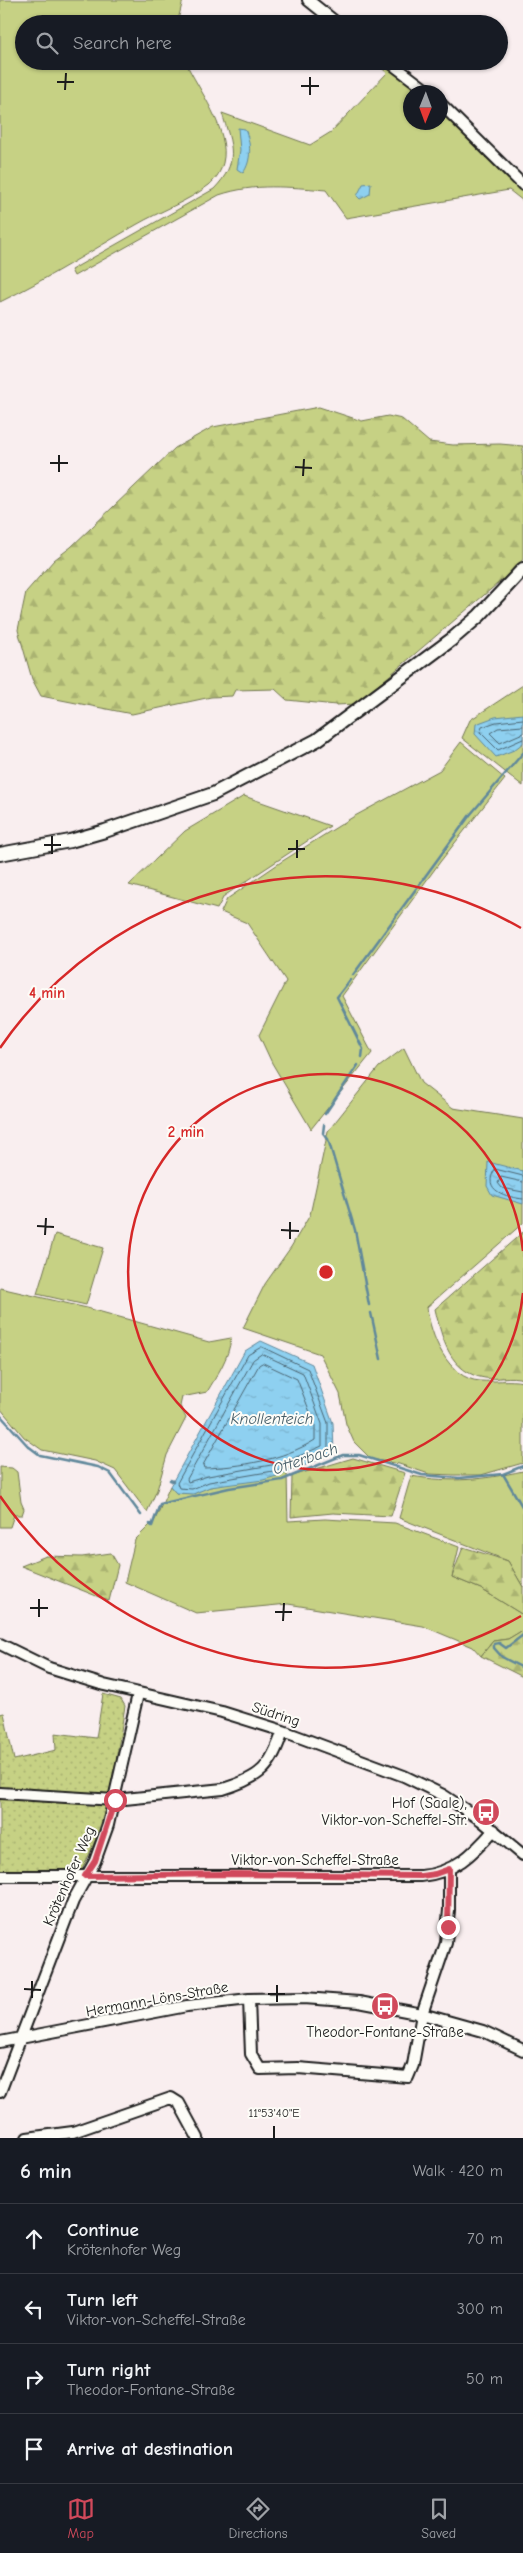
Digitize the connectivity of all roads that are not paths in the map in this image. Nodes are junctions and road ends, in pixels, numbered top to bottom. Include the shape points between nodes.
1 (308, 0) edge
2 (327, 15) edge
3 (400, 70) edge
4 (420, 85) edge
5 (448, 110) edge
6 (523, 185) edge
7 (523, 570) edge
8 (0, 854) edge
9 (0, 1644) edge
10 (138, 1694) junction
11 (283, 1731) junction
12 (0, 1793) edge
13 (115, 1800) junction
14 (494, 1830) junction
15 (523, 1855) edge
16 (449, 1869) junction
17 (0, 1876) edge
18 (85, 1876) junction
19 (249, 1999) junction
20 (422, 2014) junction
21 (18, 2040) junction
22 (0, 2042) edge
23 (523, 2050) edge
24 (0, 2092) edge
25 (26, 2138) edge
26 (198, 2138) edge

1 - 2 street
3 - 4 street
5 - 6 street
7 - 8 main road via 451,640 317,740 204,797 70,841
9 - 10 street, Südring via 49,1668
10 - 11 street, Südring via 222,1712
10 - 13 street, Krötenhofer Weg
11 - 13 street via 267,1768 236,1785
11 - 14 street, Südring via 443,1794
12 - 13 street
13 - 18 street, Krötenhofer Weg via 95,1861
14 - 15 street, Südring
14 - 16 street, Viktor-von-Scheffel-Straße via 469,1856
16 - 18 street, Viktor-von-Scheffel-Straße via 421,1876
16 - 20 street via 446,1943
17 - 18 street, Viktor-von-Scheffel-Straße
18 - 21 street, Krötenhofer Weg
19 - 20 street, Hermann-Löns-Straße via 332,1999
19 - 20 street via 251,2054 262,2070 298,2068 408,2077 414,2065
19 - 21 street, Hermann-Löns-Straße via 187,2006
20 - 23 street, Hermann-Löns-Straße via 483,2031
21 - 22 street, Hermann-Löns-Straße
21 - 24 street, Krötenhofer Weg
25 - 26 street via 73,2132 171,2098 179,2103

